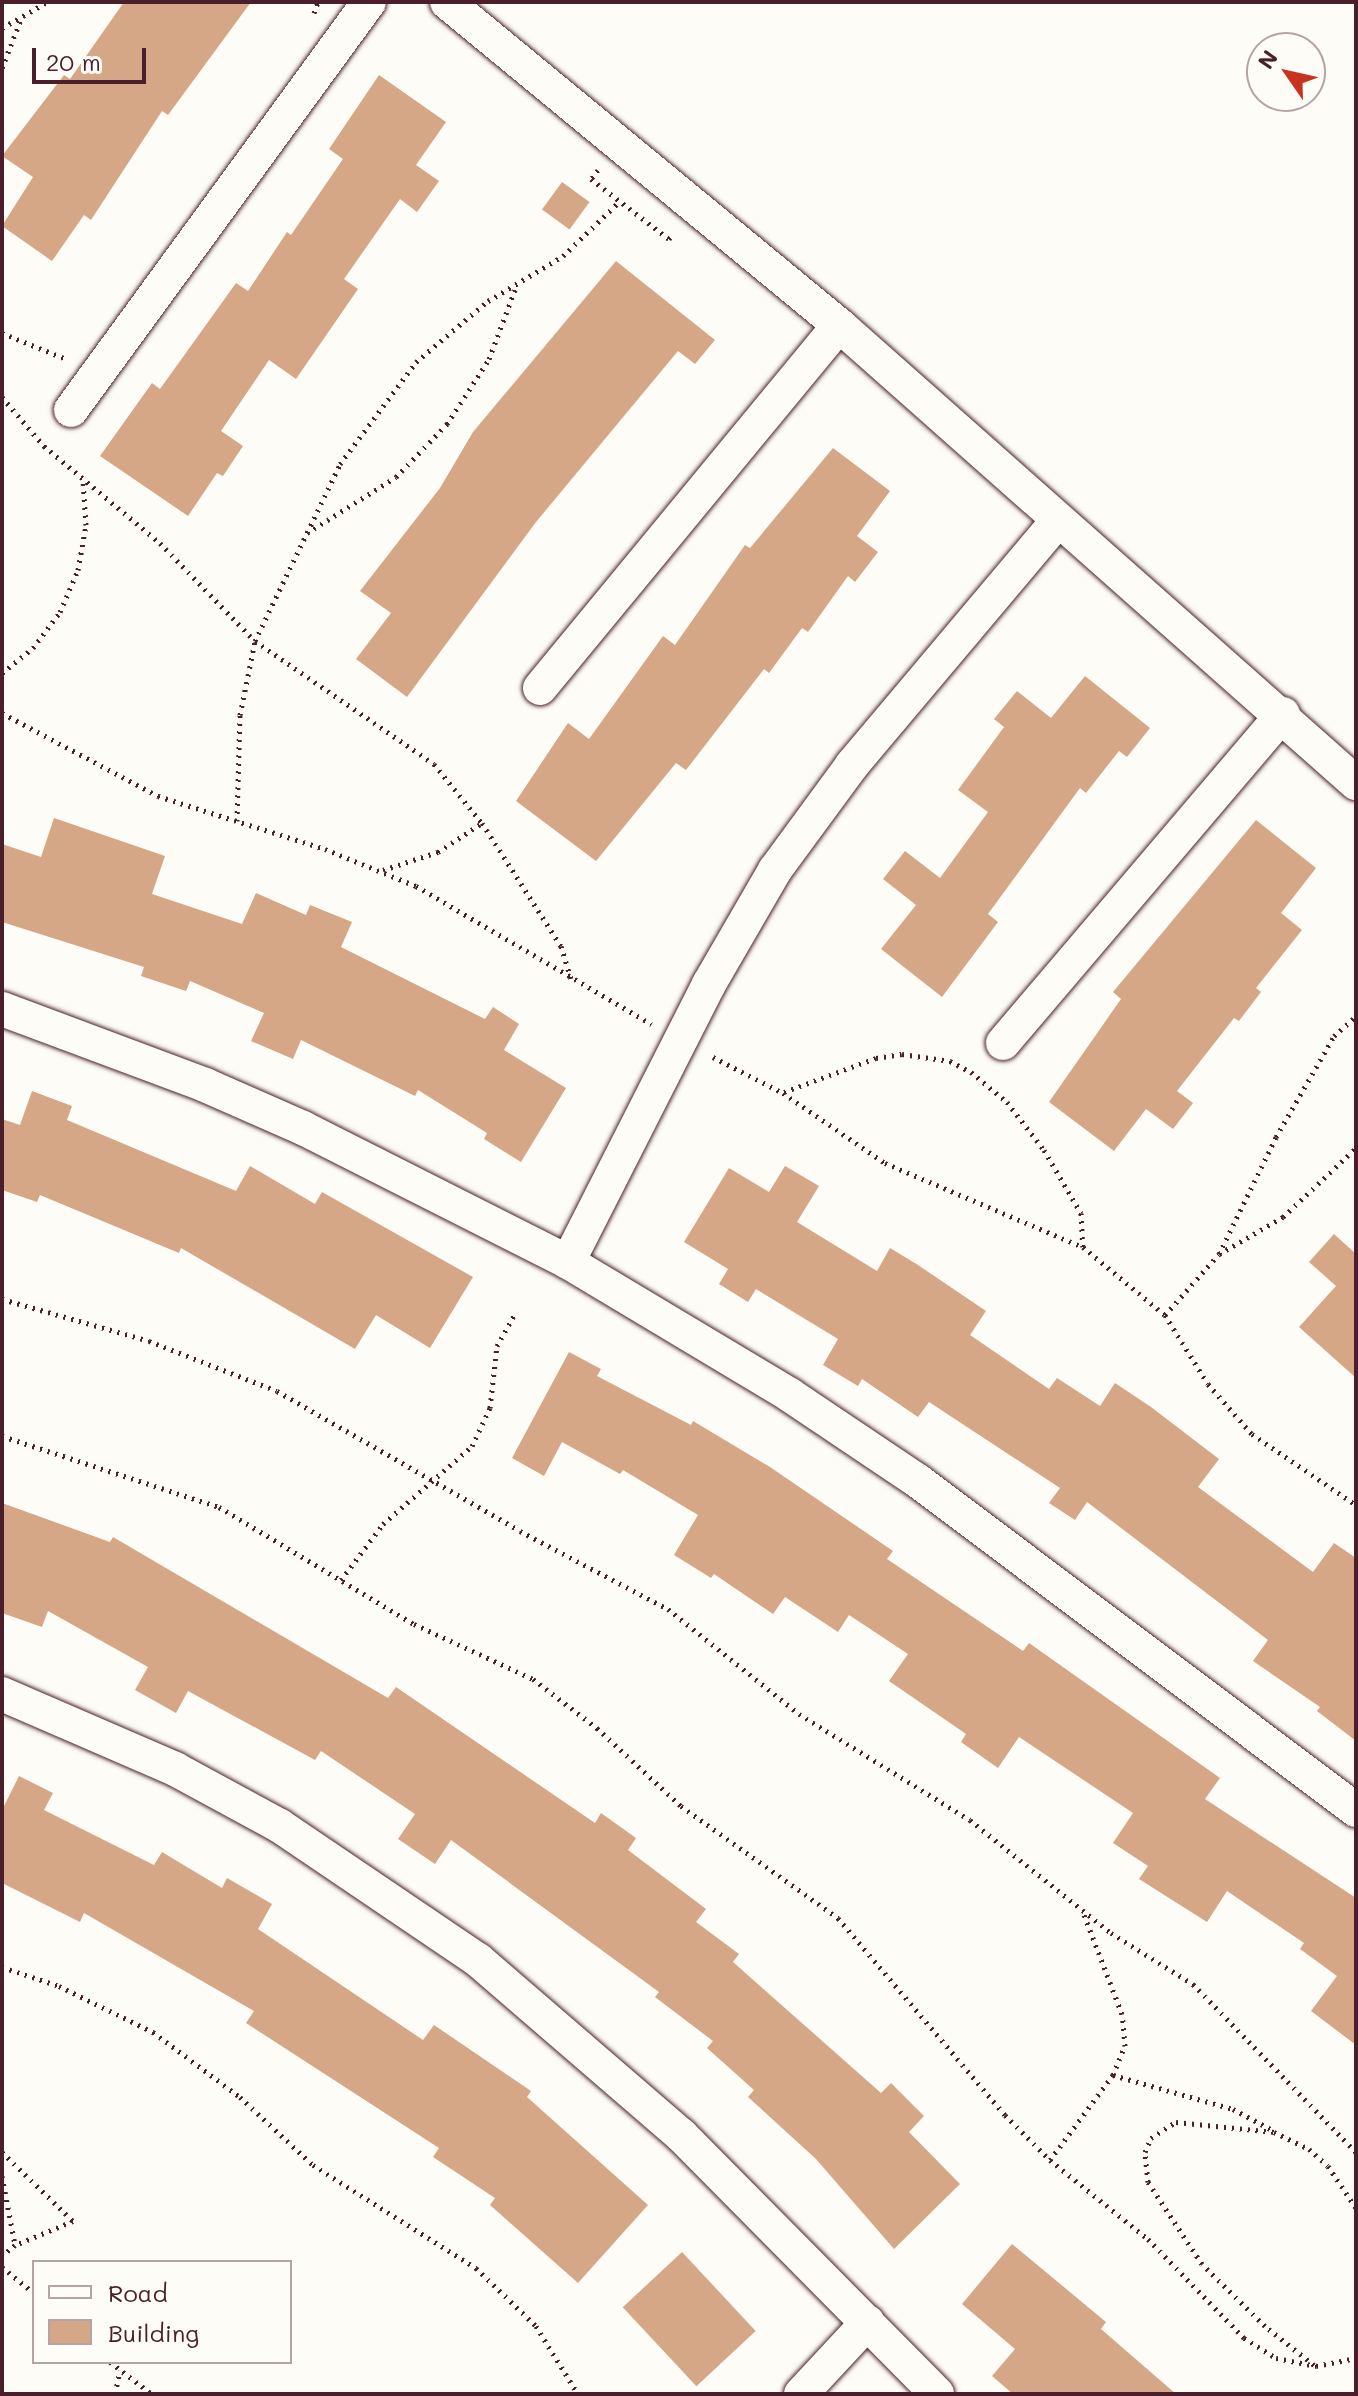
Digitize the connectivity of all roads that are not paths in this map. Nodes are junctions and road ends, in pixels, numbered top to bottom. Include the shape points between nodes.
1 (369, 2) edge
2 (447, 2) edge
3 (839, 325) junction
4 (71, 410) dead end
5 (1058, 520) junction
6 (540, 688) dead end
7 (1283, 714) junction
8 (1356, 783) edge
9 (2, 1009) edge
10 (1003, 1043) dead end
11 (568, 1262) junction
12 (2, 1694) edge
13 (1356, 1810) edge
14 (868, 2322) junction
15 (801, 2394) edge
16 (937, 2394) edge

1 - 4 street
2 - 3 street
3 - 5 street
3 - 6 street
5 - 7 street
5 - 11 street via 811,816 741,926
7 - 8 street
7 - 10 street
9 - 11 street via 303,1128
11 - 13 street via 790,1395 918,1481
12 - 14 street via 161,1763 280,1826 478,1960 681,2135
14 - 15 street
14 - 16 street

